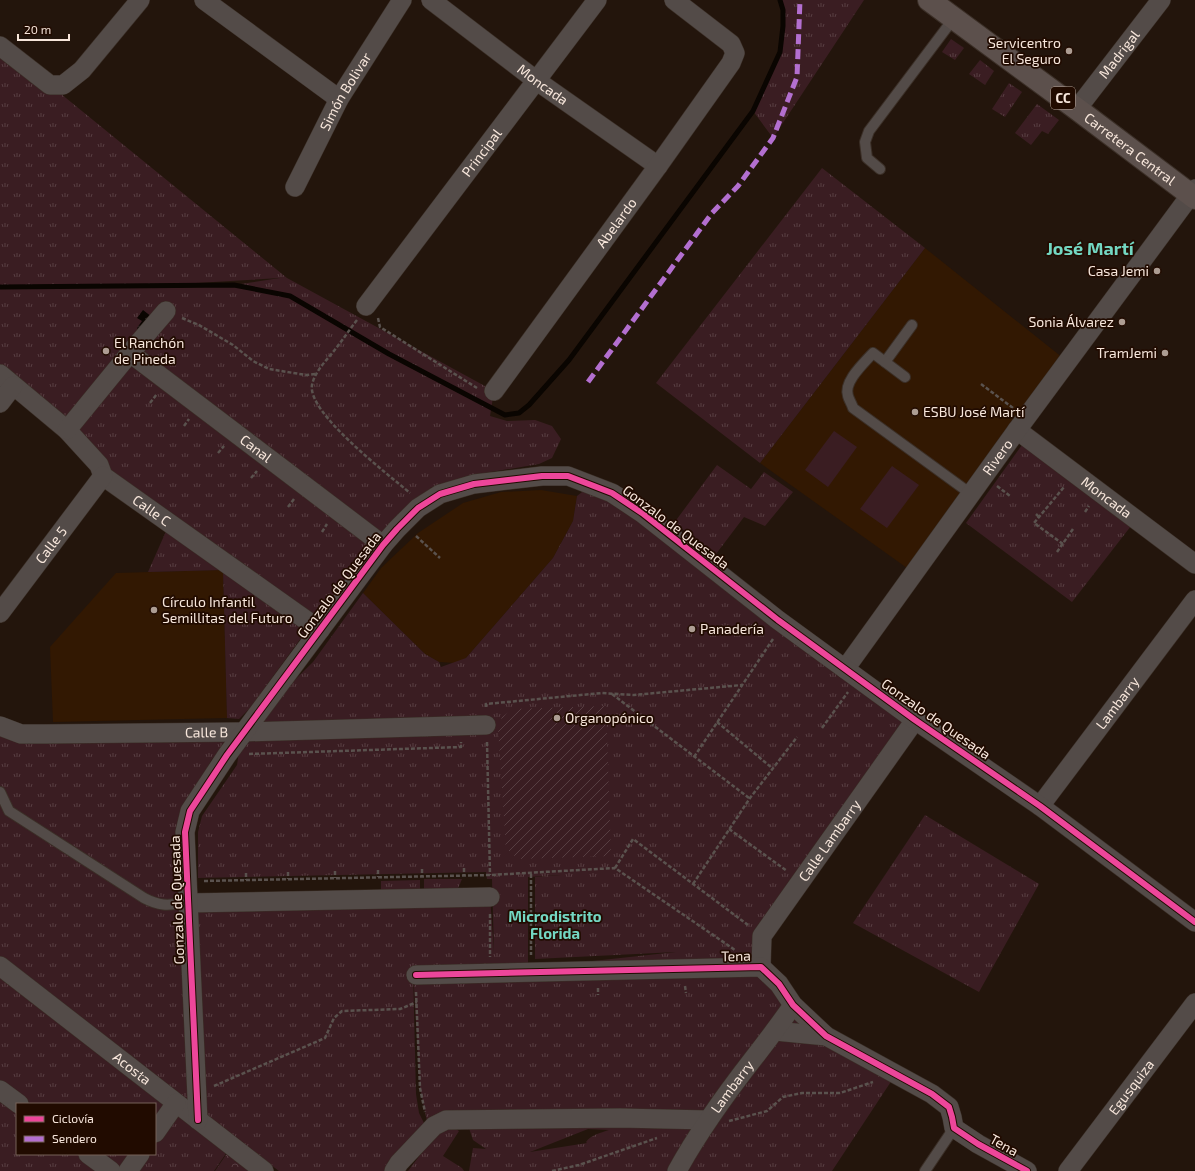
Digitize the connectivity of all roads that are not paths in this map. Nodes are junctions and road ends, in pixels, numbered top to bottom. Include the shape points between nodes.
1 (140, 0) edge
2 (204, 0) edge
3 (402, 0) edge
4 (431, 0) edge
5 (597, 0) edge
6 (674, 0) edge
7 (929, 0) edge
8 (1161, 0) edge
9 (954, 18) junction
10 (0, 46) edge
11 (537, 82) junction
12 (339, 99) junction
13 (1077, 109) junction
14 (658, 166) junction
15 (880, 169) dead end
16 (295, 187) dead end
17 (1194, 194) edge
18 (365, 308) road end
19 (166, 312) road end
20 (912, 325) dead end
21 (130, 353) junction
22 (885, 362) junction
23 (905, 377) dead end
24 (6, 380) edge
25 (494, 391) road end
26 (0, 403) edge
27 (1022, 424) junction
28 (67, 430) junction
29 (103, 476) junction
30 (971, 494) junction
31 (383, 545) junction
32 (1195, 564) edge
33 (1195, 600) edge
34 (0, 613) edge
35 (320, 630) junction
36 (851, 674) junction
37 (915, 720) junction
38 (486, 725) road end
39 (0, 726) edge
40 (242, 732) junction
41 (0, 792) edge
42 (1040, 806) junction
43 (490, 897) road end
44 (188, 903) junction
45 (1195, 922) edge
46 (0, 966) edge
47 (761, 967) junction
48 (416, 975) road end
49 (1195, 1003) edge
50 (793, 1005) junction
51 (775, 1031) junction
52 (826, 1036) junction
53 (0, 1090) edge
54 (19, 1103) edge
55 (176, 1103) junction
56 (198, 1120) junction
57 (706, 1123) junction
58 (954, 1128) junction
59 (156, 1131) edge
60 (89, 1155) edge
61 (139, 1155) edge
62 (111, 1171) edge
63 (128, 1171) edge
64 (264, 1171) edge
65 (394, 1171) edge
66 (677, 1171) edge
67 (925, 1171) edge
68 (1027, 1171) edge
69 (1068, 1171) edge

1 - 10 street via 82,70 63,85 50,85
2 - 12 street
3 - 12 street, Simón Bolivar
4 - 11 street, Moncada
5 - 11 street, Principal
6 - 14 street, Abelardo via 731,44 735,53 731,63
7 - 9 highway, Carretera Central / CC
8 - 13 street, Madrigal
9 - 13 highway, Carretera Central / CC
9 - 15 lane via 868,131 865,142 867,158
11 - 14 street, Moncada
11 - 18 street, Principal
12 - 16 street, Simón Bolivar
13 - 17 highway, Carretera Central / CC
14 - 25 street, Abelardo
17 - 27 street, Rivero
19 - 21 street
20 - 22 lane
21 - 28 street
21 - 31 street, Canal
22 - 23 lane
22 - 30 lane via 873,354 855,372 847,395 854,408
24 - 26 street
24 - 28 street, Calle C
27 - 30 street, Rivero
27 - 32 street, Moncada via 1076,473
28 - 29 street, Calle C via 100,464
29 - 34 street, Calle 5
29 - 35 street, Calle C
30 - 36 street, Rivero
31 - 35 street, Gonzalo de Quesada
31 - 36 street, Gonzalo de Quesada via 423,505 440,494 474,484 542,476 568,476 612,493 642,513
33 - 42 street, Lambarry
35 - 40 street, Gonzalo de Quesada
36 - 37 street, Gonzalo de Quesada
37 - 42 street, Gonzalo de Quesada
37 - 47 street, Calle Lambarry via 762,936
38 - 40 street, Calle B
39 - 40 street, Calle B via 21,734
40 - 44 street, Gonzalo de Quesada via 190,811 185,832
41 - 44 lane via 8,811 144,898 162,905
42 - 45 street, Gonzalo de Quesada
43 - 44 street
44 - 56 street, Gonzalo de Quesada
46 - 55 street, Acosta
47 - 48 street, Tena
47 - 50 street, Tena via 779,984
49 - 69 street, Egusquiza
50 - 51 street, Lambarry
50 - 52 street, Tena
51 - 52 street
51 - 57 street, Lambarry
52 - 58 street, Tena via 932,1094 949,1107
53 - 54 street
55 - 56 street, Acosta
55 - 59 street
56 - 64 street, Acosta
57 - 65 street via 620,1118 446,1120 434,1126
57 - 66 street, Lambarry
58 - 67 lane
58 - 68 street, Tena
60 - 62 street
61 - 63 street

